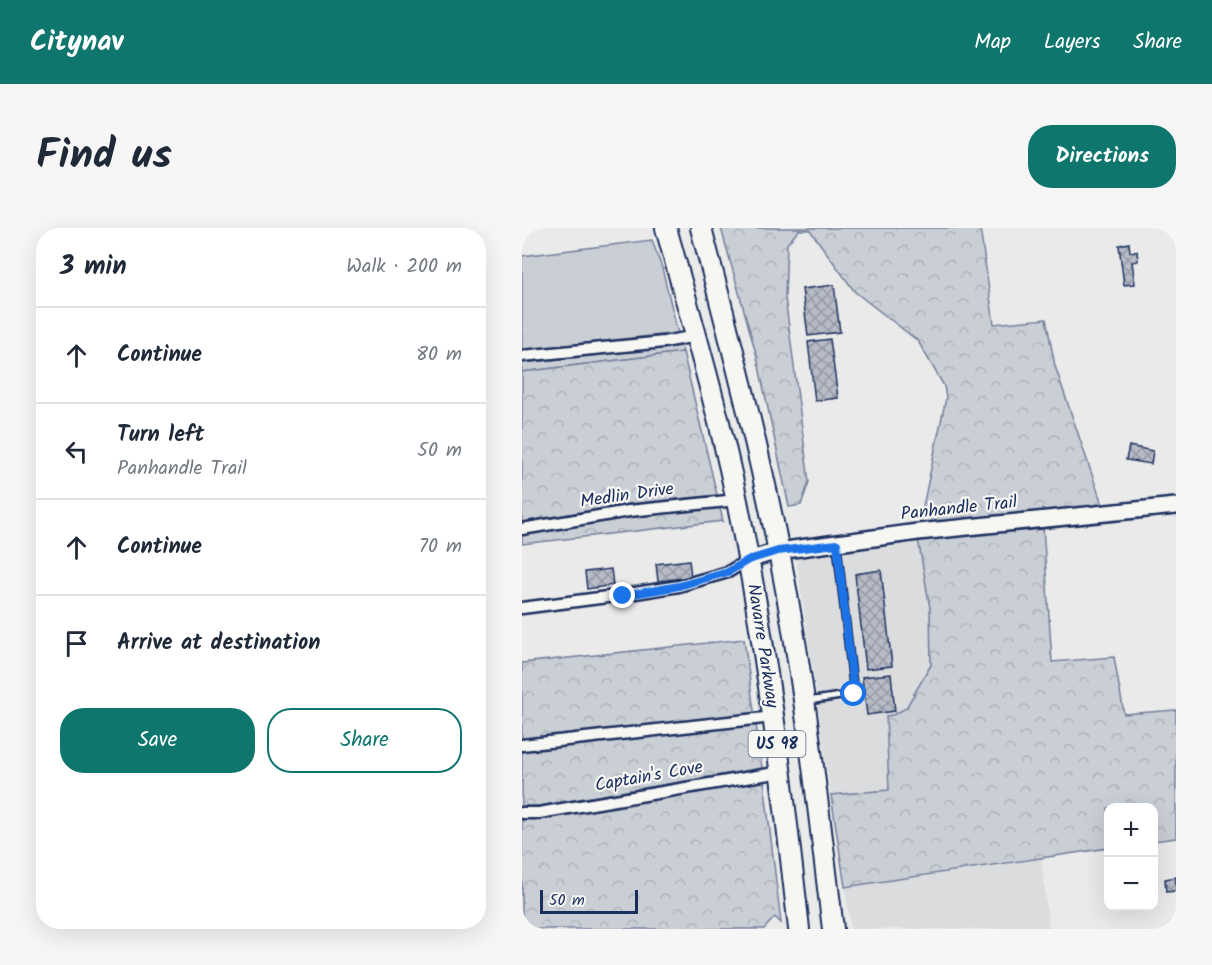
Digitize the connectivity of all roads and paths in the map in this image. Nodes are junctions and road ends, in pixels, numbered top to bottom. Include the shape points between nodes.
1 (666, 228) edge
2 (690, 228) edge
3 (701, 228) edge
4 (696, 336) junction
5 (522, 356) edge
6 (754, 437) junction
7 (737, 500) junction
8 (1176, 506) edge
9 (522, 529) edge
10 (837, 544) junction
11 (778, 551) junction
12 (748, 560) junction
13 (522, 608) edge
14 (804, 702) junction
15 (773, 717) junction
16 (522, 745) edge
17 (780, 772) junction
18 (522, 813) edge
19 (799, 929) edge
20 (833, 929) edge

1 - 4 highway, Navarre Parkway / US 98
2 - 6 highway via 732,383
3 - 6 highway, Navarre Parkway / US 98
4 - 5 street
4 - 7 highway, Navarre Parkway / US 98
6 - 11 highway, Navarre Parkway / US 98
7 - 9 street, Medlin Drive via 629,511
7 - 12 highway, Navarre Parkway / US 98
8 - 10 street, Panhandle Trail
10 - 11 street, Panhandle Trail
10 - 14 lane via 854,694
11 - 12 street, Panhandle Trail
11 - 14 highway, Navarre Parkway / US 98
12 - 13 street via 728,572 679,586
12 - 15 highway, Navarre Parkway / US 98
14 - 20 highway, Navarre Parkway / US 98
15 - 16 street
15 - 17 highway, Navarre Parkway / US 98
17 - 18 street, Captain's Cove
17 - 19 highway, Navarre Parkway / US 98

